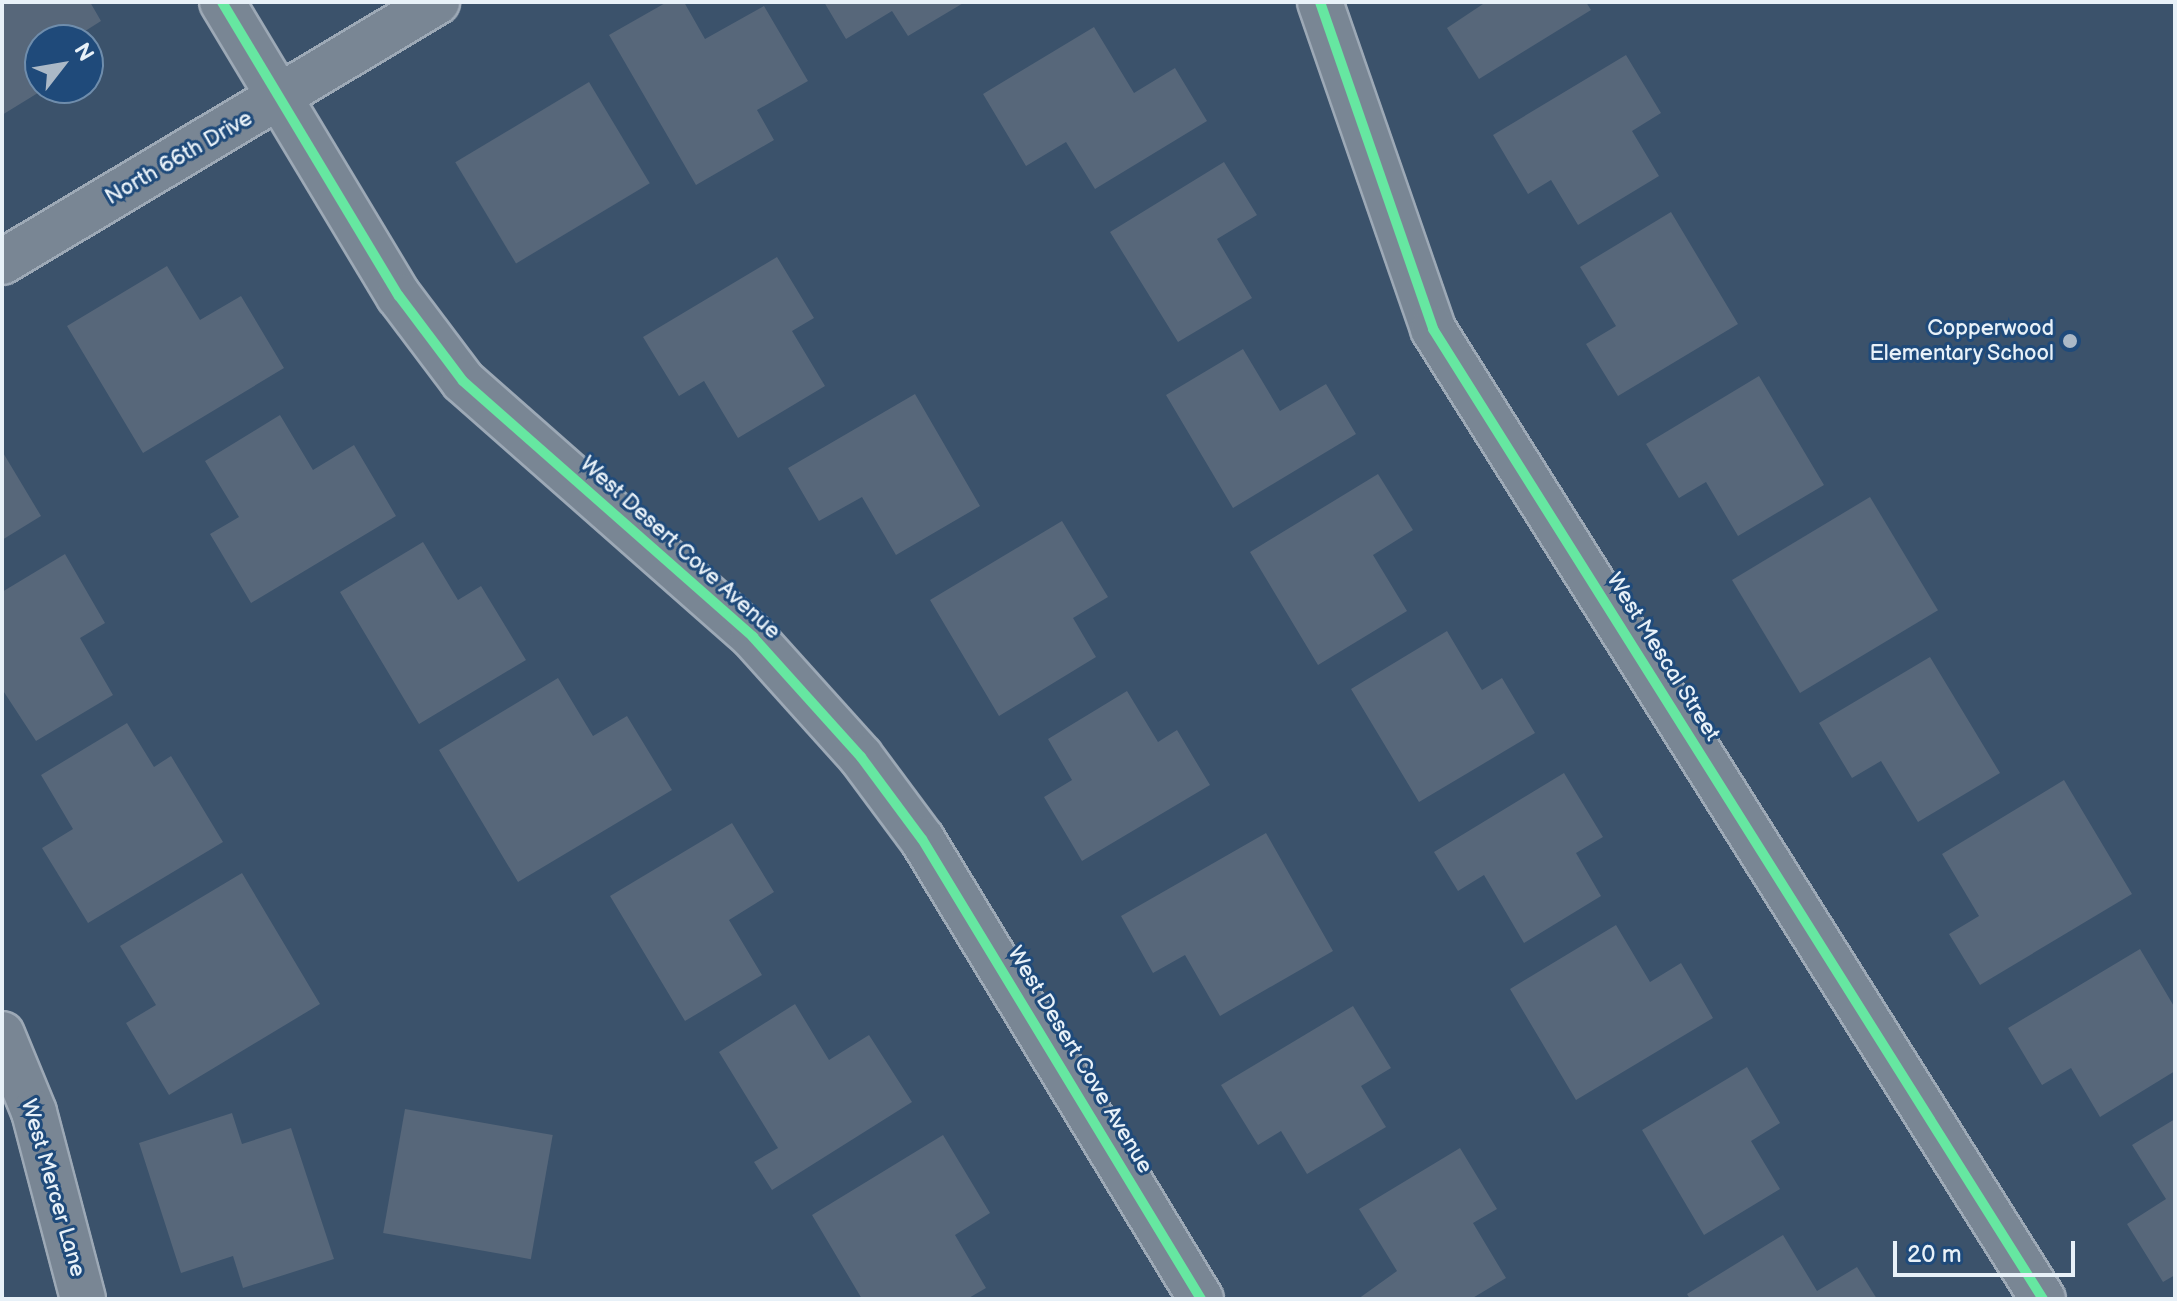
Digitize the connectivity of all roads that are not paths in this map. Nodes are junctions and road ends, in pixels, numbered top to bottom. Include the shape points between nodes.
1 (222, 2) edge
2 (437, 2) edge
3 (1320, 2) edge
4 (280, 99) junction
5 (2, 262) edge
6 (2, 1034) edge
7 (83, 1299) edge
8 (1201, 1299) edge
9 (2043, 1299) edge

1 - 4 street, West Desert Cove Avenue
2 - 4 street, North 66th Drive
3 - 9 street, West Mescal Street via 1433,329
4 - 5 street, North 66th Drive
4 - 8 street, West Desert Cove Avenue via 399,296 463,381 753,637 861,757 922,839
6 - 7 street, West Mercer Lane via 34,1112

